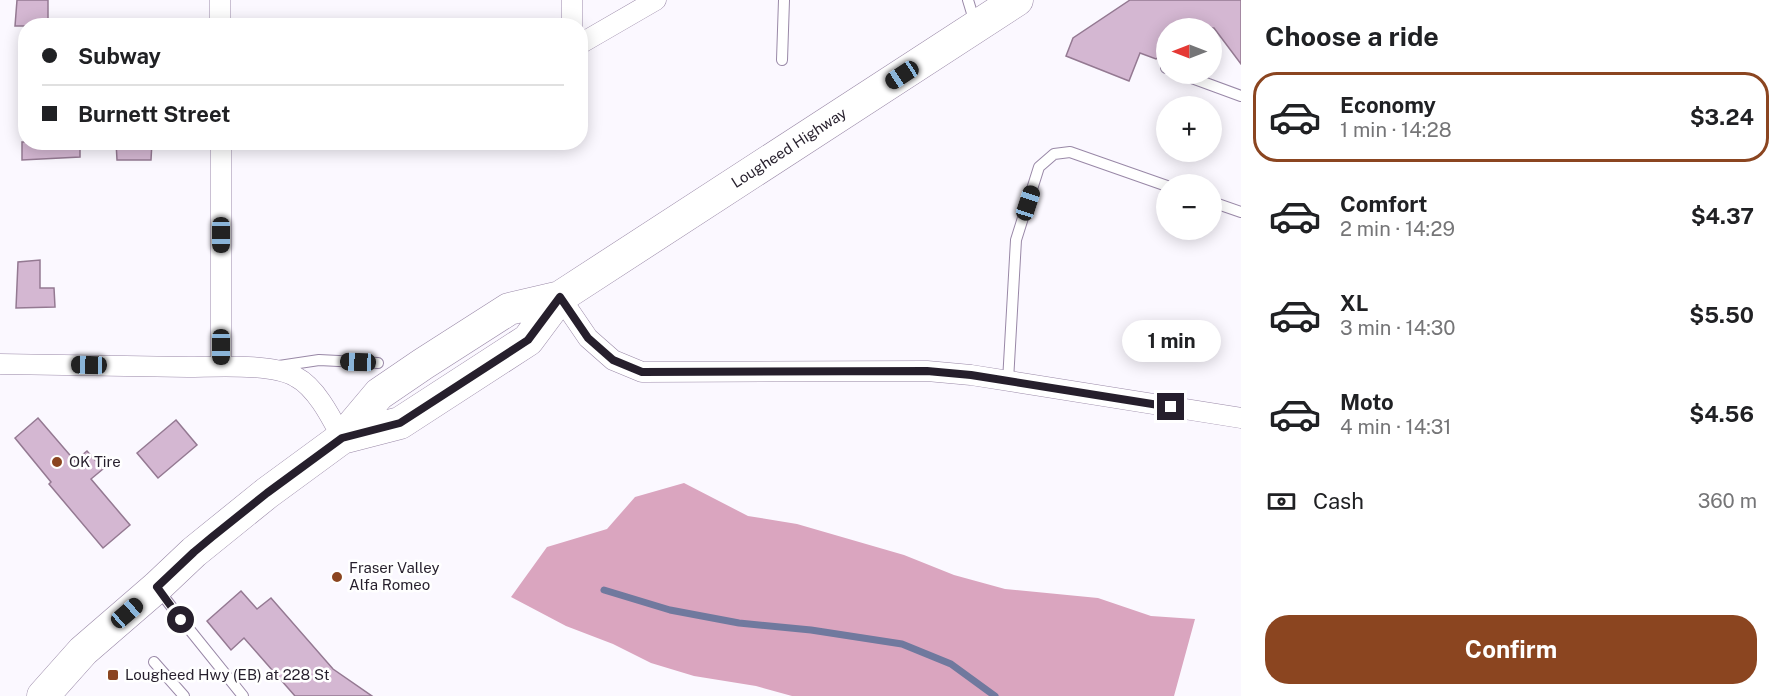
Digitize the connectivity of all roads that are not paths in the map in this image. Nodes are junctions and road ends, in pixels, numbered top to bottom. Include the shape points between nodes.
1 (220, 0) edge
2 (572, 0) edge
3 (656, 0) edge
4 (784, 0) edge
5 (1017, 0) edge
6 (972, 13) edge
7 (220, 18) edge
8 (572, 18) edge
9 (588, 39) edge
10 (782, 60) dead end
11 (1208, 84) edge
12 (1241, 96) edge
13 (221, 150) edge
14 (1156, 182) edge
15 (1222, 205) edge
16 (1241, 212) edge
17 (560, 297) junction
18 (378, 363) dead end
19 (0, 364) edge
20 (221, 366) junction
21 (263, 369) junction
22 (1008, 381) junction
23 (1241, 418) edge
24 (342, 438) junction
25 (157, 587) junction
26 (154, 662) dead end
27 (181, 695) edge
28 (43, 696) edge
29 (243, 696) edge

1 - 7 street
2 - 8 street
3 - 9 street
4 - 10 lane
5 - 6 main road, Lougheed Highway
6 - 17 main road, Lougheed Highway
11 - 12 lane
13 - 20 street
14 - 22 lane via 1070,152 1054,154 1039,167 1016,240
15 - 16 lane
17 - 22 street via 588,338 613,360 642,372 927,371
17 - 24 main road, Lougheed Highway via 509,309 423,364 379,394
18 - 21 lane via 319,360
19 - 20 street
20 - 21 street
21 - 24 street via 301,380 325,406
22 - 23 street
24 - 25 main road, Lougheed Highway via 212,537
25 - 28 main road, Lougheed Highway via 83,651
25 - 29 lane
26 - 27 lane

